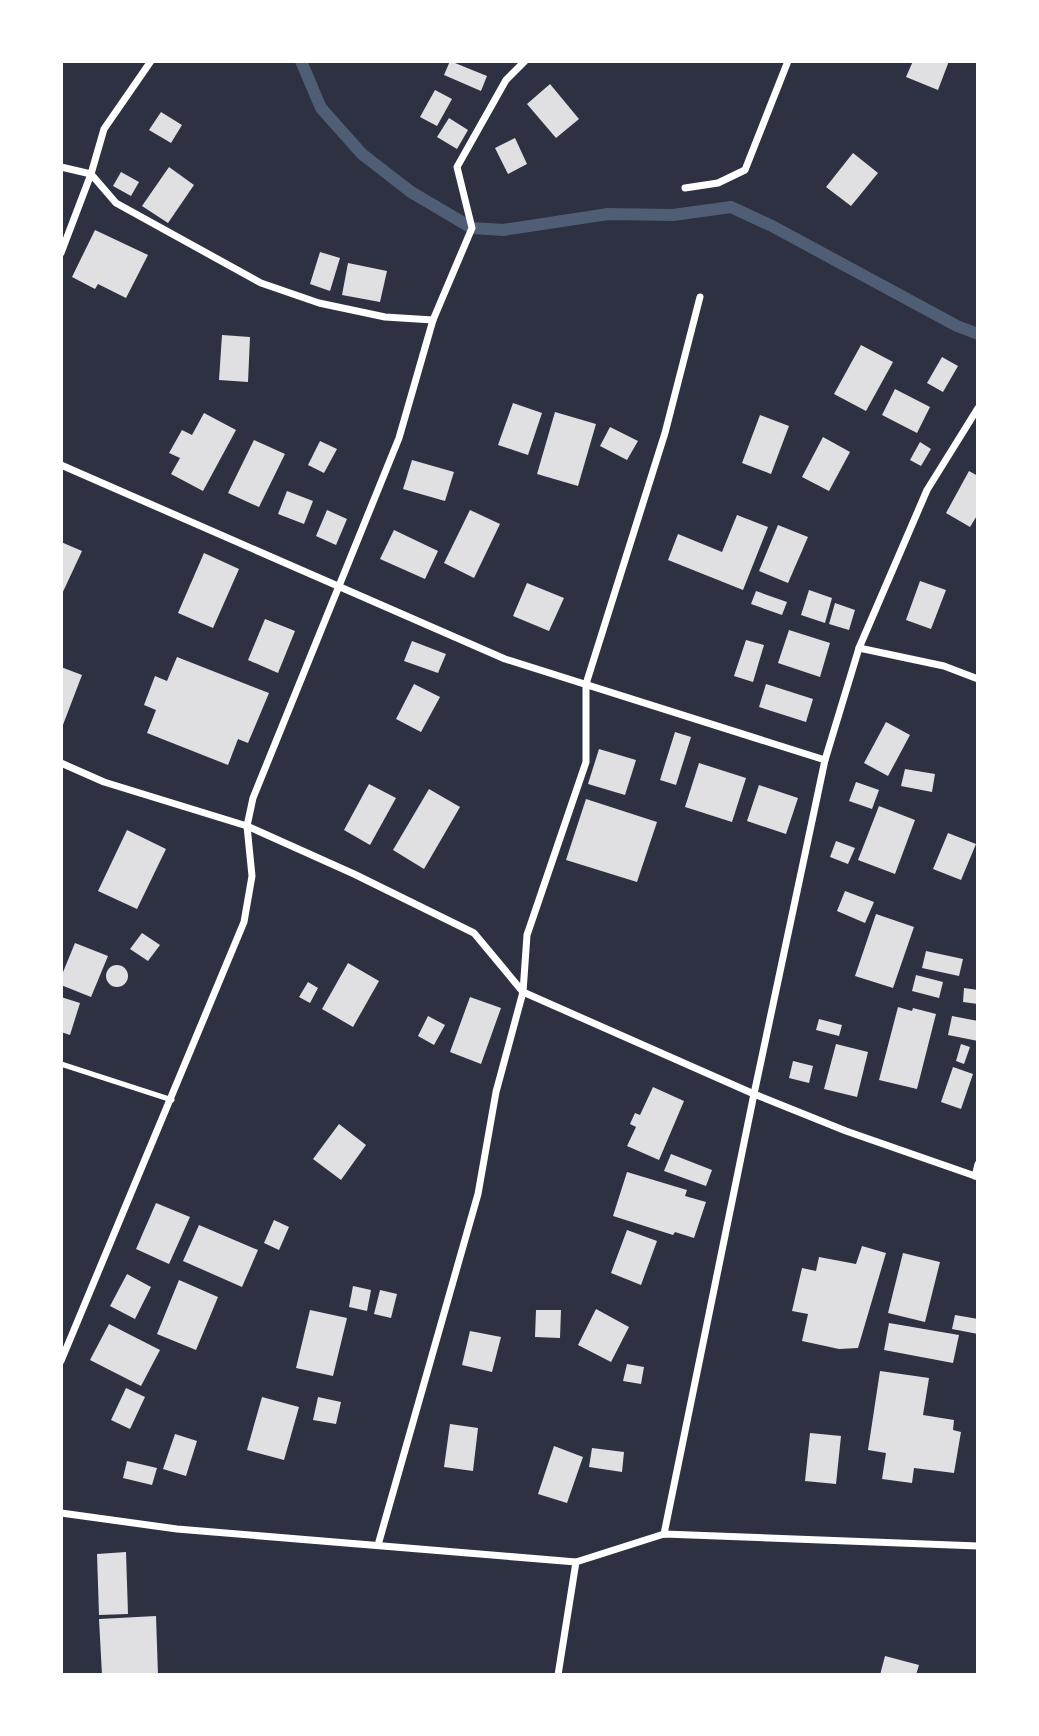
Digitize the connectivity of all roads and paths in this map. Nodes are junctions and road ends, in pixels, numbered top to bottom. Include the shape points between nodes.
1 (151, 61) edge
2 (525, 61) edge
3 (788, 61) edge
4 (61, 167) edge
5 (91, 174) junction
6 (685, 188) dead end
7 (61, 253) edge
8 (700, 297) dead end
9 (433, 320) junction
10 (978, 408) edge
11 (61, 465) edge
12 (339, 584) junction
13 (859, 648) junction
14 (978, 679) edge
15 (586, 684) junction
16 (825, 760) junction
17 (61, 764) edge
18 (247, 826) junction
19 (523, 992) junction
20 (61, 1064) edge
21 (754, 1094) junction
22 (172, 1100) junction
23 (978, 1164) edge
24 (976, 1176) edge
25 (61, 1361) edge
26 (61, 1513) edge
27 (664, 1534) junction
28 (378, 1545) junction
29 (978, 1546) edge
30 (576, 1562) junction
31 (558, 1675) edge

1 - 5 street via 104,129
2 - 9 street via 506,80 457,167 472,228
3 - 6 street via 745,170 718,183
4 - 5 street
5 - 7 street
5 - 9 street via 116,203 261,283 319,303 385,317
8 - 15 street via 664,433
9 - 12 street via 399,438
10 - 13 street via 927,490
11 - 12 street
12 - 15 street via 505,659
12 - 18 street via 253,798
13 - 14 street via 944,666
13 - 16 street
15 - 16 street
15 - 19 street via 586,762 527,935
16 - 21 street
17 - 18 street
18 - 19 street via 474,933
18 - 22 street via 252,876 244,922
19 - 21 street
19 - 28 street via 496,1092 478,1194
20 - 22 lane
21 - 24 street
21 - 27 street
22 - 25 street
23 - 24 street
26 - 28 street via 177,1529
27 - 29 street
27 - 30 street
28 - 30 street
30 - 31 street

